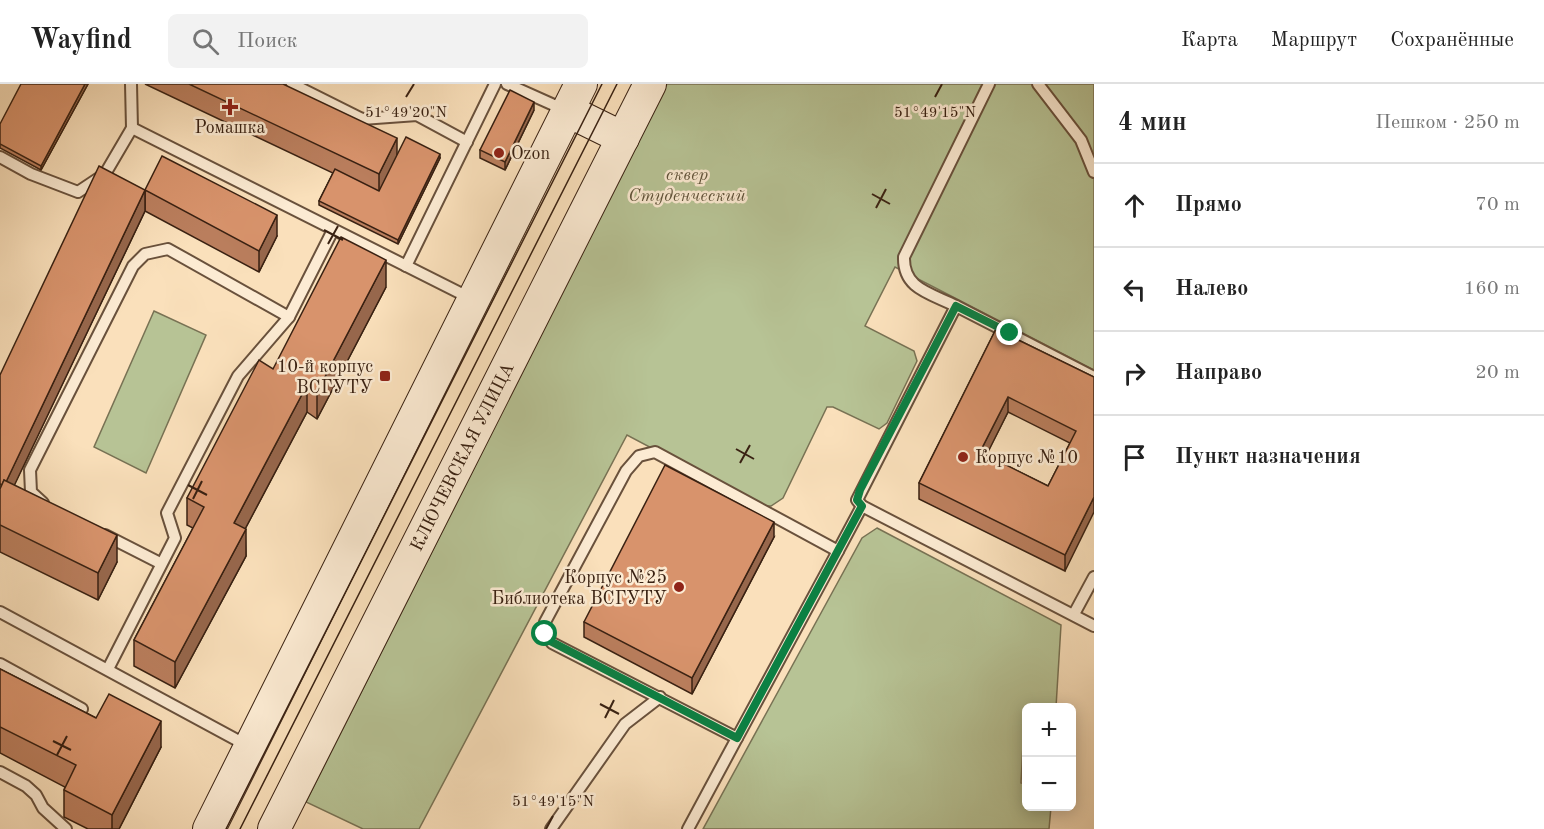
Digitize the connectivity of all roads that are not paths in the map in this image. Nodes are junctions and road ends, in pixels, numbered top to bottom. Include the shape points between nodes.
1 (131, 84) edge
2 (292, 84) edge
3 (495, 84) edge
4 (507, 84) edge
5 (650, 84) edge
6 (989, 84) edge
7 (1038, 84) edge
8 (575, 97) edge
9 (132, 128) junction
10 (623, 138) junction
11 (467, 142) junction
12 (1091, 156) edge
13 (0, 157) edge
14 (1094, 172) edge
15 (333, 230) junction
16 (406, 266) junction
17 (472, 299) junction
18 (956, 306) junction
19 (289, 317) junction
20 (1094, 377) edge
21 (862, 506) junction
22 (59, 511) edge
23 (99, 532) edge
24 (838, 551) junction
25 (160, 563) junction
26 (1094, 577) edge
27 (0, 612) edge
28 (1074, 614) junction
29 (1094, 626) edge
30 (0, 664) edge
31 (108, 669) junction
32 (660, 698) junction
33 (82, 709) edge
34 (737, 738) junction
35 (250, 748) junction
36 (0, 772) edge
37 (66, 829) edge
38 (209, 829) edge
39 (274, 829) edge
40 (551, 829) edge
41 (688, 829) edge

1 - 9 lane
2 - 11 lane via 362,119 417,115
3 - 11 lane
4 - 8 lane
5 - 10 main road, КЛЮЧЕВСКАЯ УЛИЦА
6 - 18 lane via 903,257 903,271 909,282
7 - 12 lane
8 - 10 main road
8 - 17 main road
9 - 13 lane via 105,174 78,192
9 - 15 lane
10 - 39 main road, КЛЮЧЕВСКАЯ УЛИЦА
11 - 16 lane
12 - 14 lane
15 - 16 lane
15 - 19 lane
16 - 17 lane
17 - 35 main road
18 - 20 lane
18 - 21 lane via 860,490 857,500
19 - 22 lane via 168,249 146,254 133,266 30,470 31,492 38,501
19 - 25 lane via 232,387 167,513 175,538
21 - 24 lane
21 - 28 lane
23 - 25 lane
24 - 32 lane via 656,452 639,456 626,471 545,622 545,634 552,642
24 - 34 lane
25 - 31 lane
26 - 28 lane
27 - 31 lane
28 - 29 lane
30 - 33 lane
31 - 35 lane
32 - 34 lane
32 - 40 lane via 624,724
34 - 41 lane
35 - 38 main road
36 - 37 lane via 31,790

